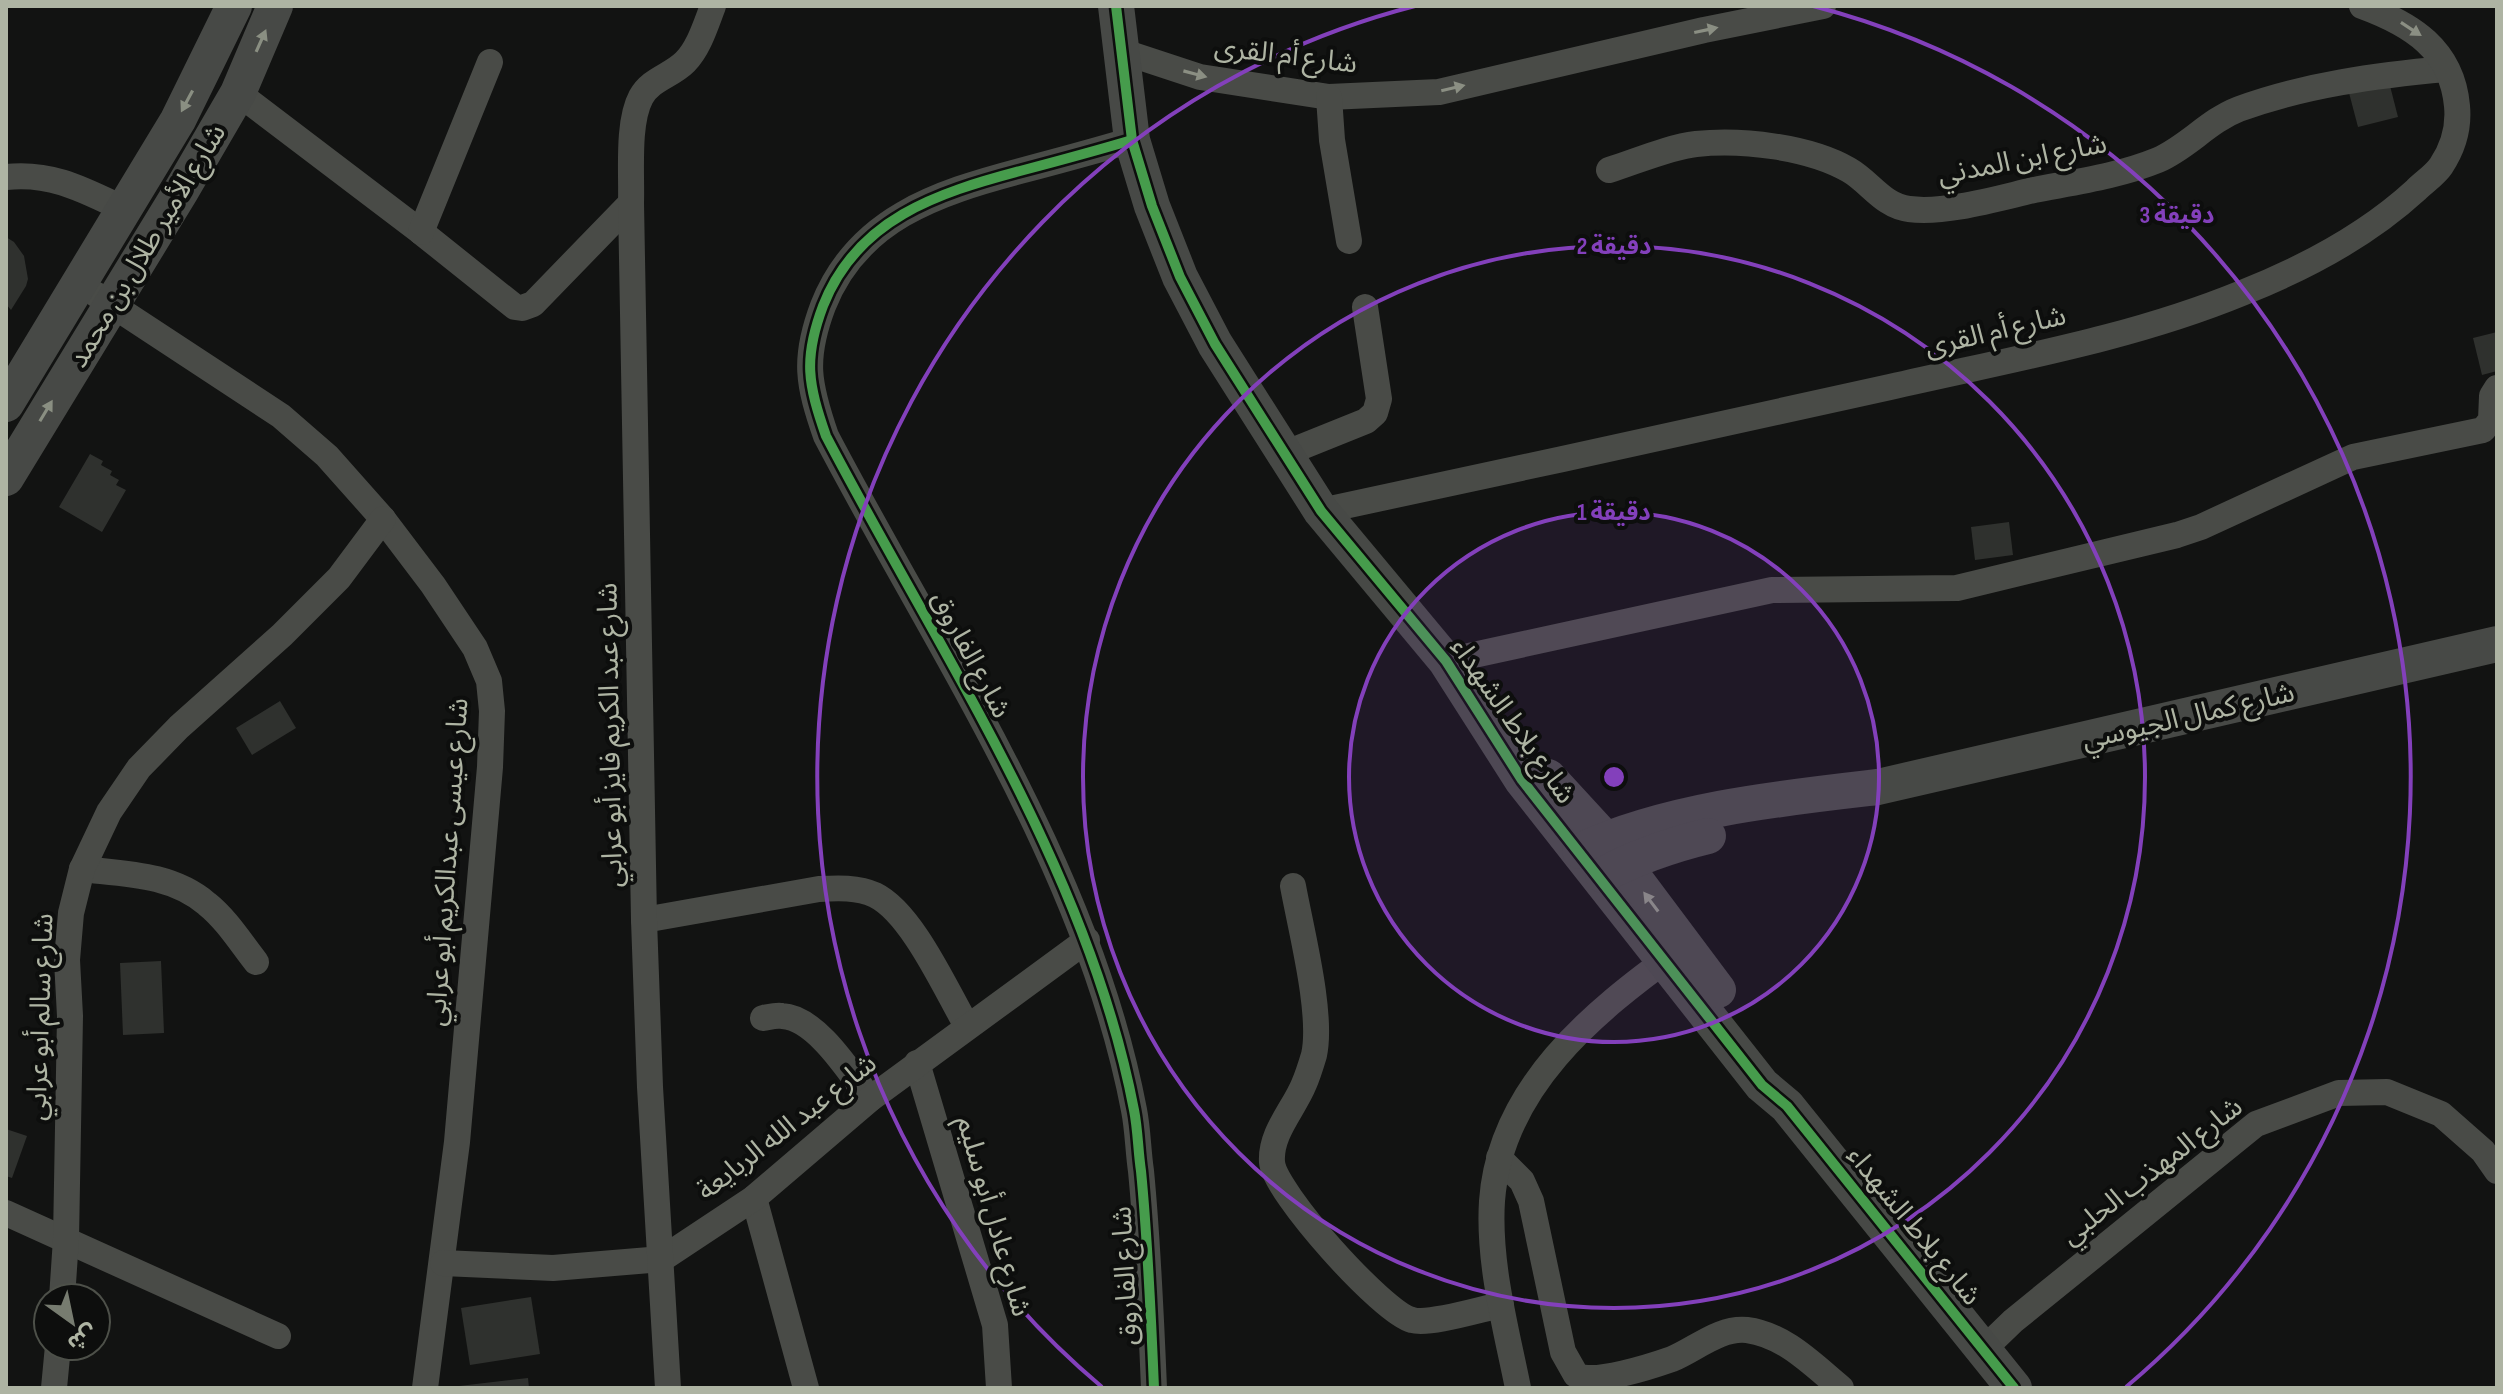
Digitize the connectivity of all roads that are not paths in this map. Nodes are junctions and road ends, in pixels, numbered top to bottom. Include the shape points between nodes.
1 (234, 6) edge
2 (275, 6) edge
3 (713, 6) edge
4 (1116, 6) edge
5 (1823, 6) edge
6 (2362, 6) edge
7 (1121, 51) junction
8 (490, 62) dead end
9 (2446, 69) junction
10 (238, 93) junction
11 (1329, 97) junction
12 (1132, 140) junction
13 (1609, 170) dead end
14 (6, 177) edge
15 (631, 203) junction
16 (124, 209) junction
17 (421, 232) junction
18 (1349, 241) dead end
19 (77, 283) junction
20 (111, 304) junction
21 (1365, 307) dead end
22 (2497, 388) edge
23 (6, 404) edge
24 (1284, 454) junction
25 (6, 478) edge
26 (1321, 511) junction
27 (383, 519) junction
28 (2497, 644) edge
29 (1446, 661) junction
30 (1602, 858) junction
31 (82, 869) junction
32 (1293, 886) dead end
33 (644, 920) junction
34 (1087, 940) junction
35 (1674, 954) junction
36 (256, 962) dead end
37 (763, 1018) dead end
38 (967, 1026) junction
39 (917, 1063) junction
40 (870, 1099) junction
41 (1499, 1158) junction
42 (2497, 1171) edge
43 (754, 1198) junction
44 (6, 1213) edge
45 (66, 1239) junction
46 (662, 1259) junction
47 (443, 1263) junction
48 (63, 1282) edge
49 (1501, 1305) junction
50 (278, 1336) dead end
51 (1984, 1349) junction
52 (56, 1362) edge
53 (54, 1388) edge
54 (425, 1388) edge
55 (668, 1388) edge
56 (806, 1388) edge
57 (999, 1388) edge
58 (1154, 1388) edge
59 (1518, 1388) edge
60 (1841, 1388) edge
61 (2014, 1388) edge

1 -> 16 street, شارع الأمير طلال بن محمد via 178,120
10 -> 2 street, شارع الأمير طلال بن محمد
3 - 15 street, شارع عبد الكريم فايز أبو عرابي via 692,53 650,85 636,109
4 - 7 street, شارع بلاط الشهداء
11 -> 5 street, شارع أم القرى via 1439,92
6 -> 9 street, شارع أم القرى via 2406,24 2427,40
7 -> 11 street, شارع أم القرى via 1200,77
7 - 12 street, شارع بلاط الشهداء
8 - 17 street
9 - 13 street, شارع ابن المدني via 2295,93 2224,116 2158,160 1965,205 1909,209 1887,201 1851,171 1786,148 1694,144
9 - 26 street, شارع أم القرى via 2456,93 2458,119 2440,168 2367,229 2327,254 2240,294 2122,333 1988,365
10 - 17 street
10 - 20 street, شارع الأمير طلال بن محمد
11 - 18 street
12 - 24 street, شارع بلاط الشهداء via 1180,277
12 - 34 street, شارع الفاروق via 969,184 888,222 856,250 832,285 813,333 809,369 826,436 985,728
14 - 16 street via 64,181
15 - 17 street via 533,304 522,308
15 - 33 street, شارع عبد الكريم فايز أبو عرابي
16 - 19 street, شارع الأمير طلال بن محمد
19 - 20 street, شارع عيسى عبدالكريم أبو عرابي
19 - 23 street, شارع الأمير طلال بن محمد
25 -> 20 street, شارع الأمير طلال بن محمد
20 - 27 street, شارع عيسى عبدالكريم أبو عرابي via 281,416 327,456
21 - 24 street via 1379,399 1375,413
22 - 29 street via 2491,420 2483,430 2353,457 2177,535 1957,588 1772,590
24 - 26 street, شارع بلاط الشهداء
26 - 29 street, شارع بلاط الشهداء
27 - 31 street, شارع سالم أبو عرابي via 330,588 139,768 109,812
27 - 47 street, شارع عيسى عبدالكريم أبو عرابي via 475,648 489,681 492,711
28 - 30 street, شارع كمال الجيوسي via 1878,787 1697,815
29 - 30 street, شارع بلاط الشهداء via 1492,730 1537,764
30 - 35 street, شارع بلاط الشهداء
31 - 36 street via 156,878 185,889 209,905
31 - 45 street, شارع سالم أبو عرابي via 67,960
32 - 49 street via 1317,1021 1304,1085 1273,1149 1276,1176 1300,1213 1406,1318 1423,1322
33 - 38 street via 819,889 873,894 898,911
33 - 46 street, شارع عبد الكريم فايز أبو عرابي
34 - 38 street, شارع عبد الله الربايعة
34 - 58 street, شارع الفاروق via 1134,1112
35 - 41 street via 1596,1015 1550,1061 1522,1105
35 - 51 street, شارع بلاط الشهداء via 1761,1052 1780,1082 1787,1106
37 - 40 street via 785,1015 803,1024 826,1042
38 - 39 street, شارع عبد الله الربايعة
39 - 40 street, شارع عبد الله الربايعة
39 - 57 street, شارع عادل أبو سليم via 995,1325
40 - 43 street, شارع عبد الله الربايعة
41 - 49 street via 1492,1202
41 - 60 street via 1522,1181 1531,1201 1563,1352 1576,1375 1590,1379 1673,1359 1709,1339 1745,1330 1778,1339
42 - 51 street, شارع المهذب الحلبي via 2483,1151 2441,1114 2387,1092 2324,1098 2256,1124
43 - 46 street, شارع عبد الله الربايعة
43 - 56 street
44 - 45 street
45 - 48 street, شارع سالم أبو عرابي
45 - 50 street
46 - 47 street, شارع عبد الله الربايعة via 553,1268
46 - 55 street, شارع عبد الكريم فايز أبو عرابي
47 - 54 street, شارع عيسى عبدالكريم أبو عرابي
49 - 59 street
51 - 61 street, شارع بلاط الشهداء
52 - 53 street

